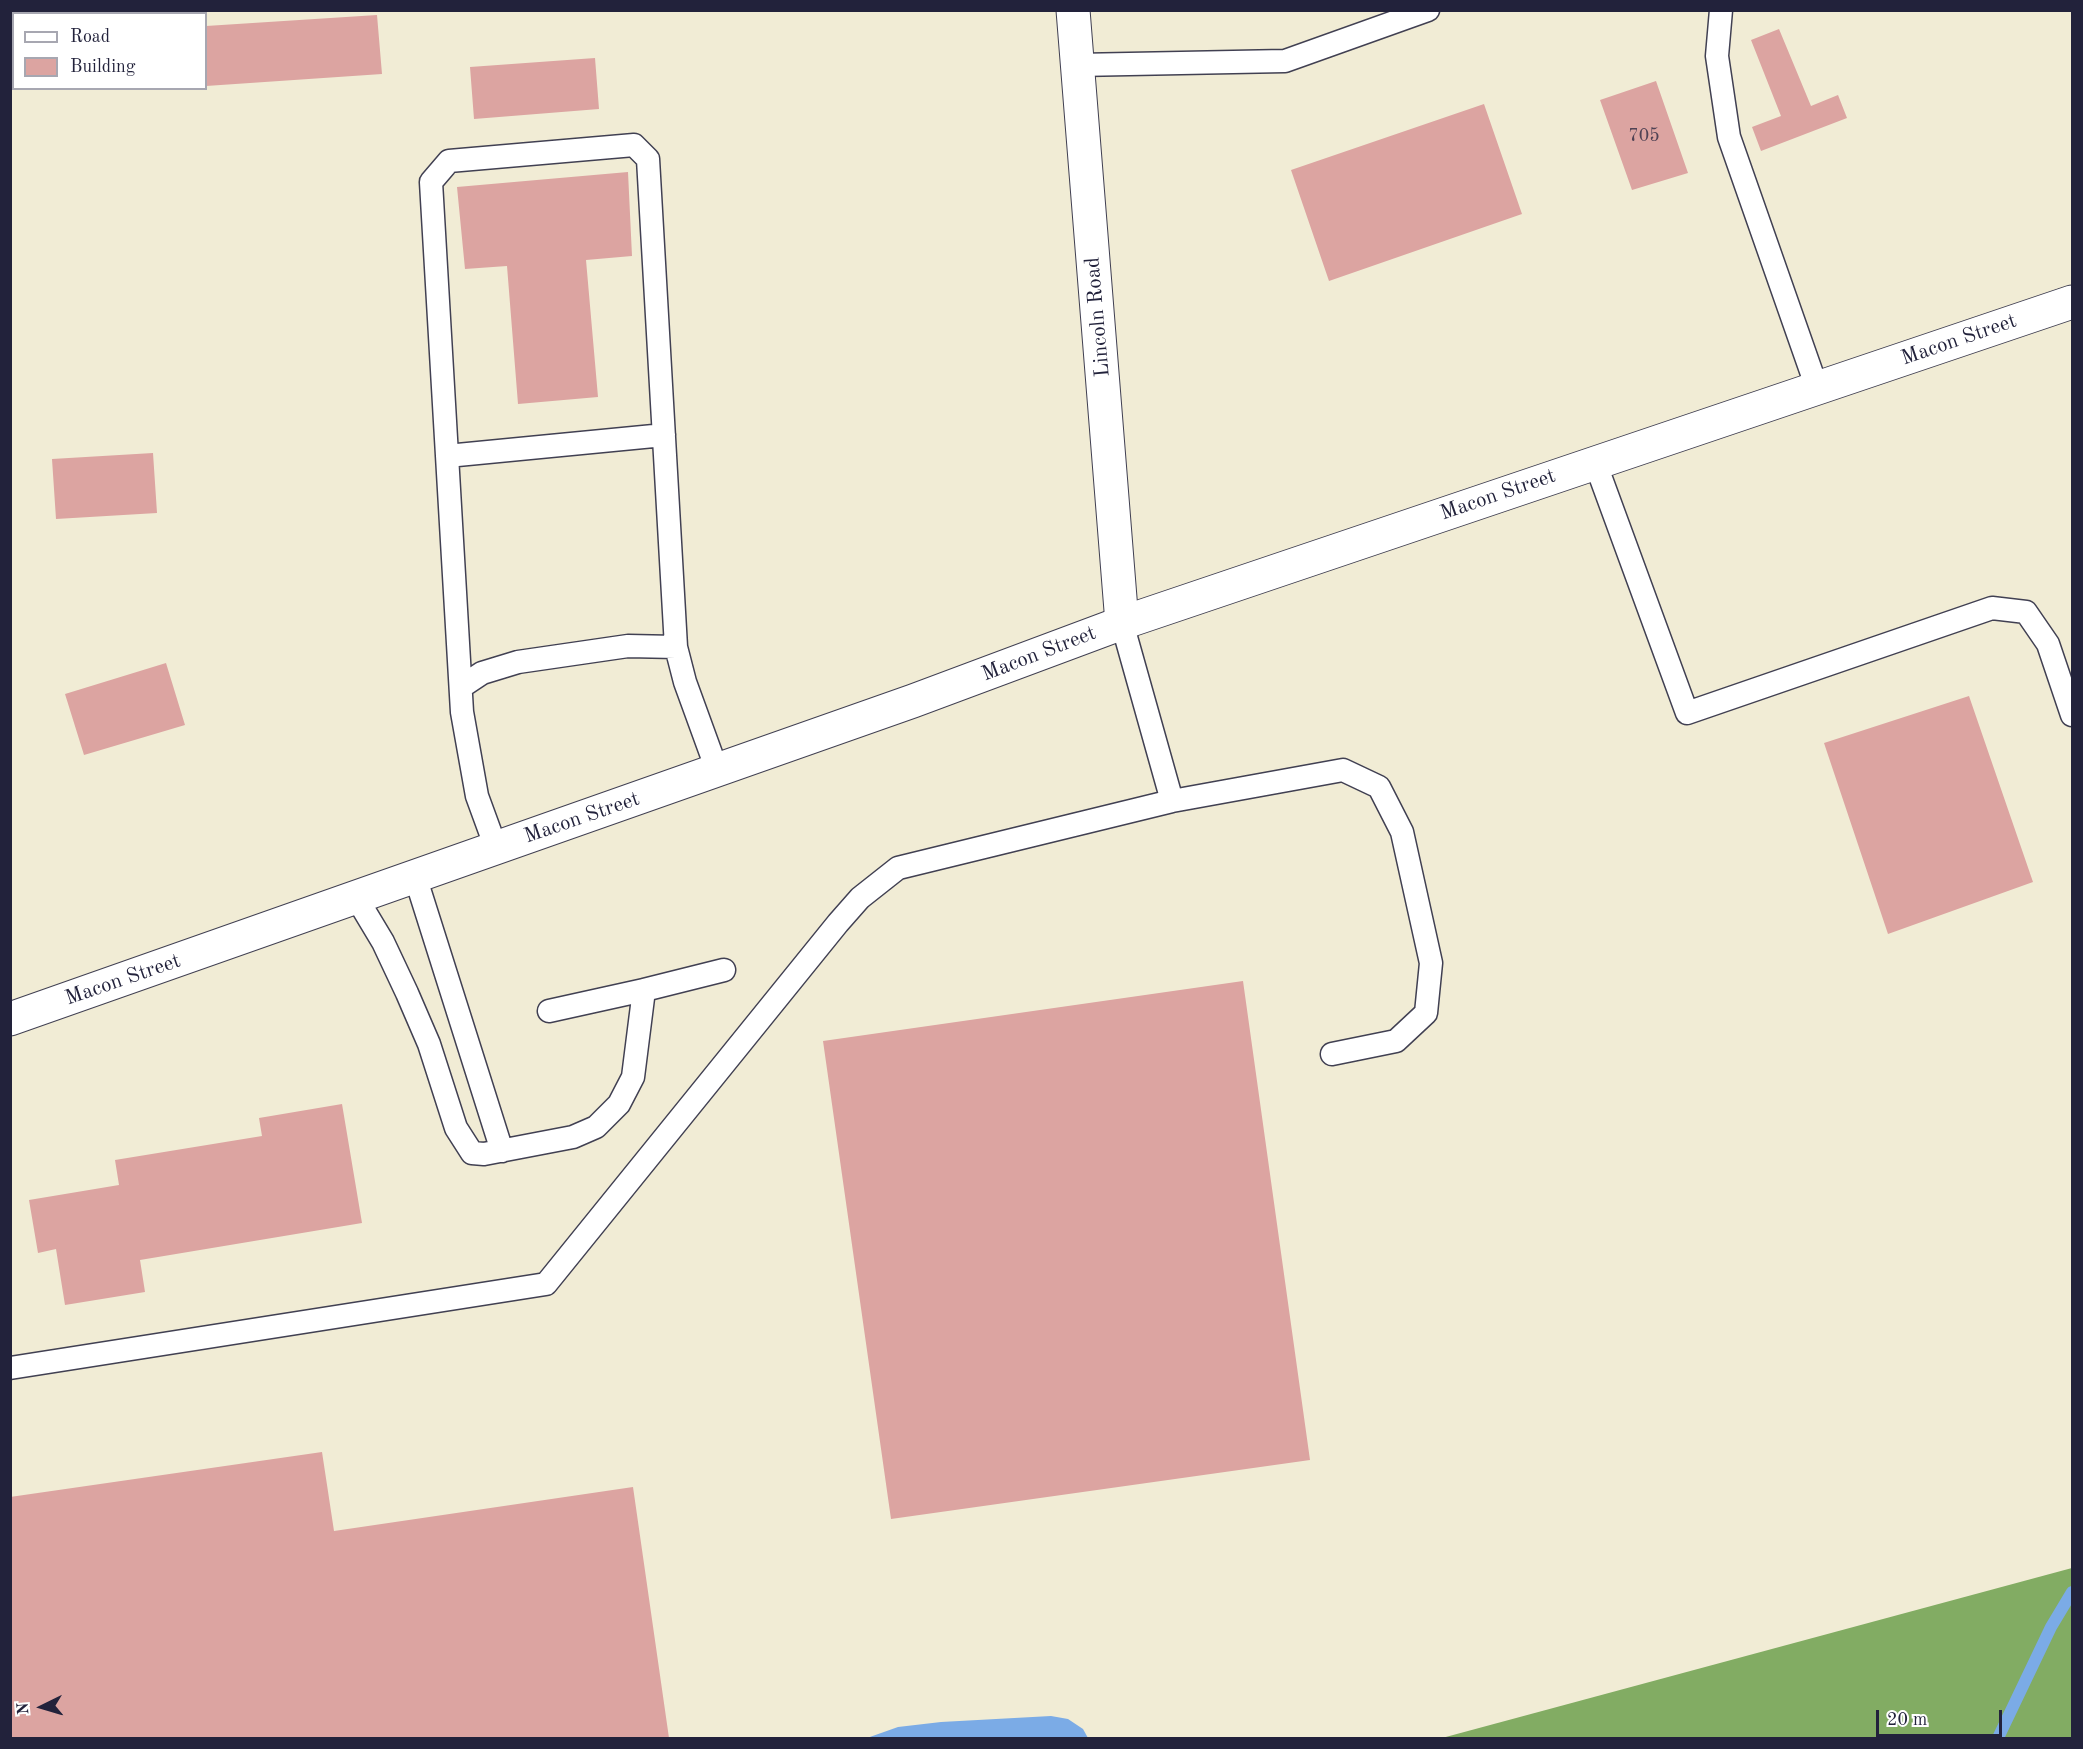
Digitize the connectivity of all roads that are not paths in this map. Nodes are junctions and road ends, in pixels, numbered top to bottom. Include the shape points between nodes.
1 (1073, 10) edge
2 (1428, 10) edge
3 (1721, 10) edge
4 (1077, 65) junction
5 (2073, 302) edge
6 (1817, 388) junction
7 (664, 435) junction
8 (447, 456) junction
9 (1595, 462) junction
10 (1122, 623) junction
11 (676, 647) junction
12 (461, 687) junction
13 (2073, 715) edge
14 (717, 770) junction
15 (1172, 801) junction
16 (496, 848) junction
17 (415, 876) junction
18 (356, 897) junction
19 (724, 970) dead end
20 (644, 990) junction
21 (549, 1011) dead end
22 (10, 1020) edge
23 (1332, 1054) dead end
24 (502, 1151) junction
25 (10, 1368) edge

1 - 4 main road, Lincoln Road
2 - 4 lane via 1286,61
3 - 6 lane via 1717,56 1728,137
4 - 10 main road, Lincoln Road
5 - 6 main road, Macon Street
6 - 9 main road, Macon Street
7 - 8 lane
7 - 8 lane via 648,159 634,145 449,161 431,182
7 - 11 lane
8 - 12 lane
9 - 10 main road, Macon Street
9 - 13 lane via 1687,713 1992,608 2026,612 2048,644
10 - 14 main road, Macon Street
10 - 15 lane
11 - 12 lane via 628,646 518,662 482,673
11 - 14 lane
12 - 16 lane via 477,796
14 - 16 main road, Macon Street
15 - 23 lane via 1343,770 1379,787 1402,832 1431,963 1426,1013 1396,1041
15 - 25 lane via 898,868 860,898 838,923 546,1284
16 - 17 main road, Macon Street
17 - 18 main road, Macon Street
17 - 24 lane
18 - 22 main road, Macon Street
18 - 24 lane via 383,942 429,1044 456,1128 472,1152
19 - 20 lane
20 - 21 lane
20 - 24 lane via 633,1077 620,1104 588,1132

